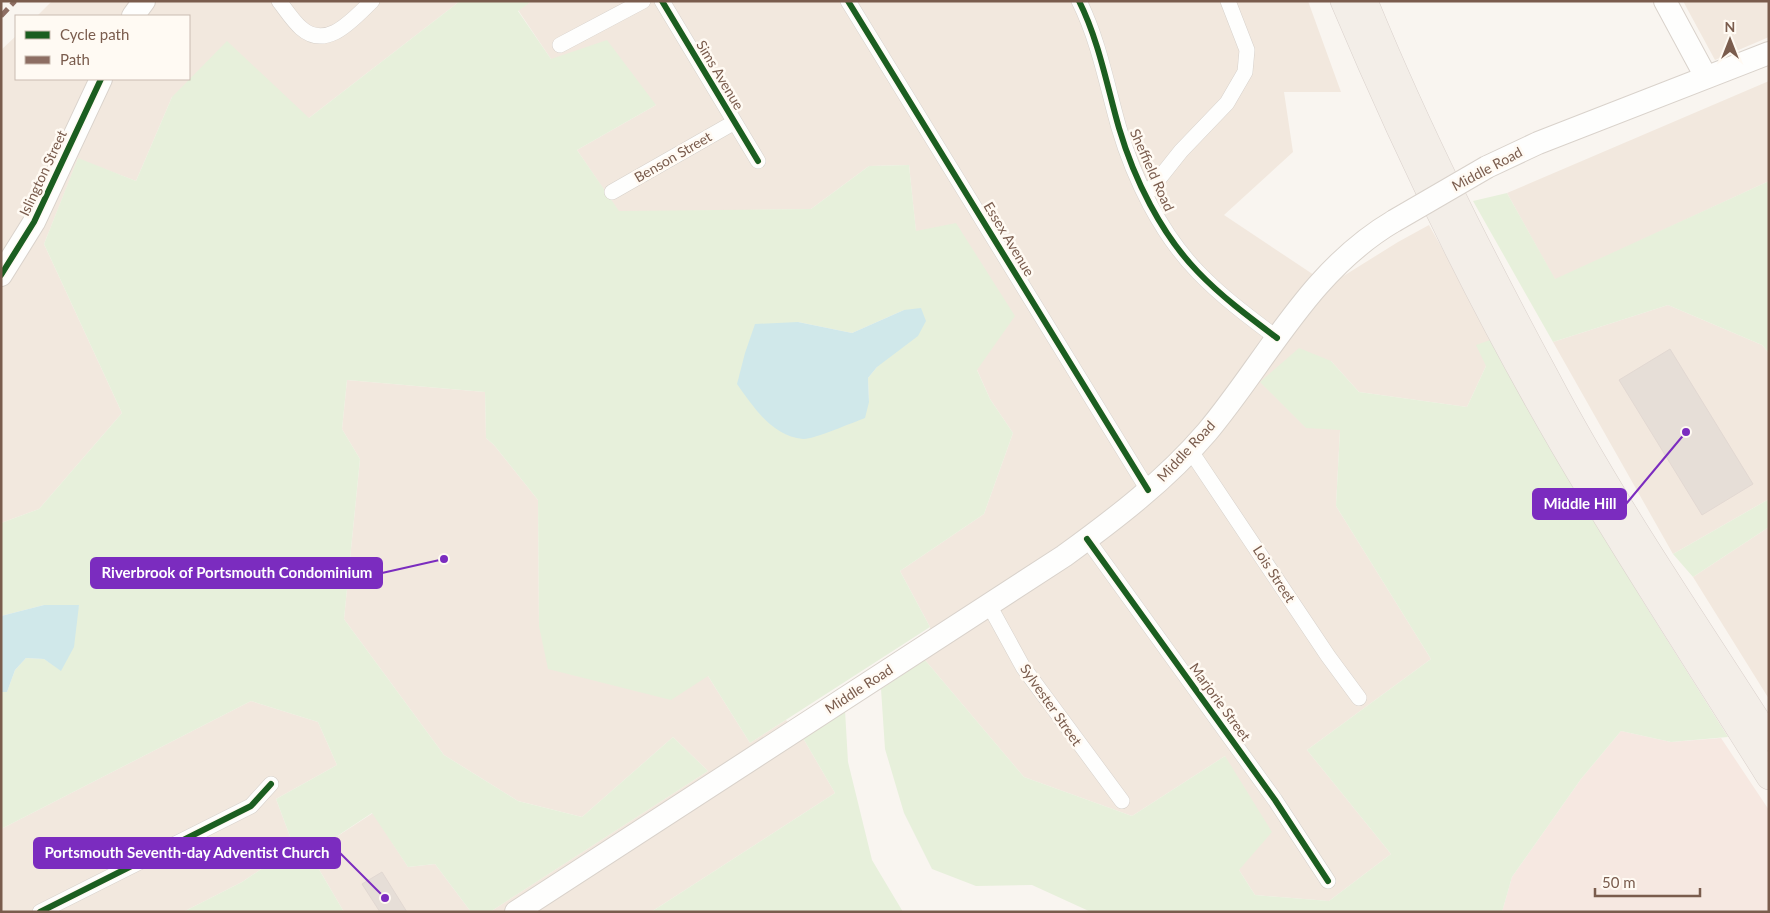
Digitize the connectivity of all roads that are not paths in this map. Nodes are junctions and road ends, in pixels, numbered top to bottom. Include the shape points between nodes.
1 (144, 1) edge
2 (279, 1) edge
3 (372, 1) edge
4 (642, 1) edge
5 (662, 1) edge
6 (848, 1) edge
7 (1079, 1) edge
8 (1228, 1) edge
9 (1343, 1) edge
10 (1365, 1) edge
11 (1665, 1) edge
12 (133, 15) edge
13 (560, 45) dead end
14 (1769, 53) edge
15 (1706, 77) junction
16 (101, 80) edge
17 (733, 123) junction
18 (758, 161) dead end
19 (612, 192) dead end
20 (1146, 195) junction
21 (1, 275) edge
22 (1276, 338) junction
23 (1190, 450) junction
24 (1148, 490) junction
25 (1087, 539) junction
26 (989, 605) junction
27 (1359, 698) dead end
28 (1769, 738) edge
29 (1769, 777) edge
30 (271, 784) dead end
31 (1122, 801) dead end
32 (1328, 881) dead end
33 (40, 912) edge
34 (516, 912) edge

1 - 12 main road
2 - 3 street via 301,28 320,37 341,28
4 - 13 street
5 - 17 street, Sims Avenue
6 - 24 street, Essex Avenue
7 - 20 street, Sheffield Road via 1094,37 1120,132
8 - 20 street via 1247,50 1244,72 1228,103 1180,151
9 - 29 main road via 1418,171 1528,382 1610,523
10 - 28 main road via 1443,176 1547,378 1620,503
11 - 15 main road
14 - 15 main road, Middle Road
15 - 22 main road, Middle Road, bridge via 1538,143 1487,167 1394,221 1336,265 1299,305
16 - 21 main road, Islington Street via 34,222
17 - 18 street, Sims Avenue
17 - 19 street, Benson Street
20 - 22 street, Sheffield Road via 1196,270
22 - 23 main road, Middle Road
23 - 24 main road, Middle Road
23 - 27 street, Lois Street
24 - 25 main road, Middle Road
25 - 26 main road, Middle Road
25 - 32 street, Marjorie Street via 1275,800
26 - 31 street, Sylvester Street via 1023,667
26 - 34 main road, Middle Road
30 - 33 street via 251,806

